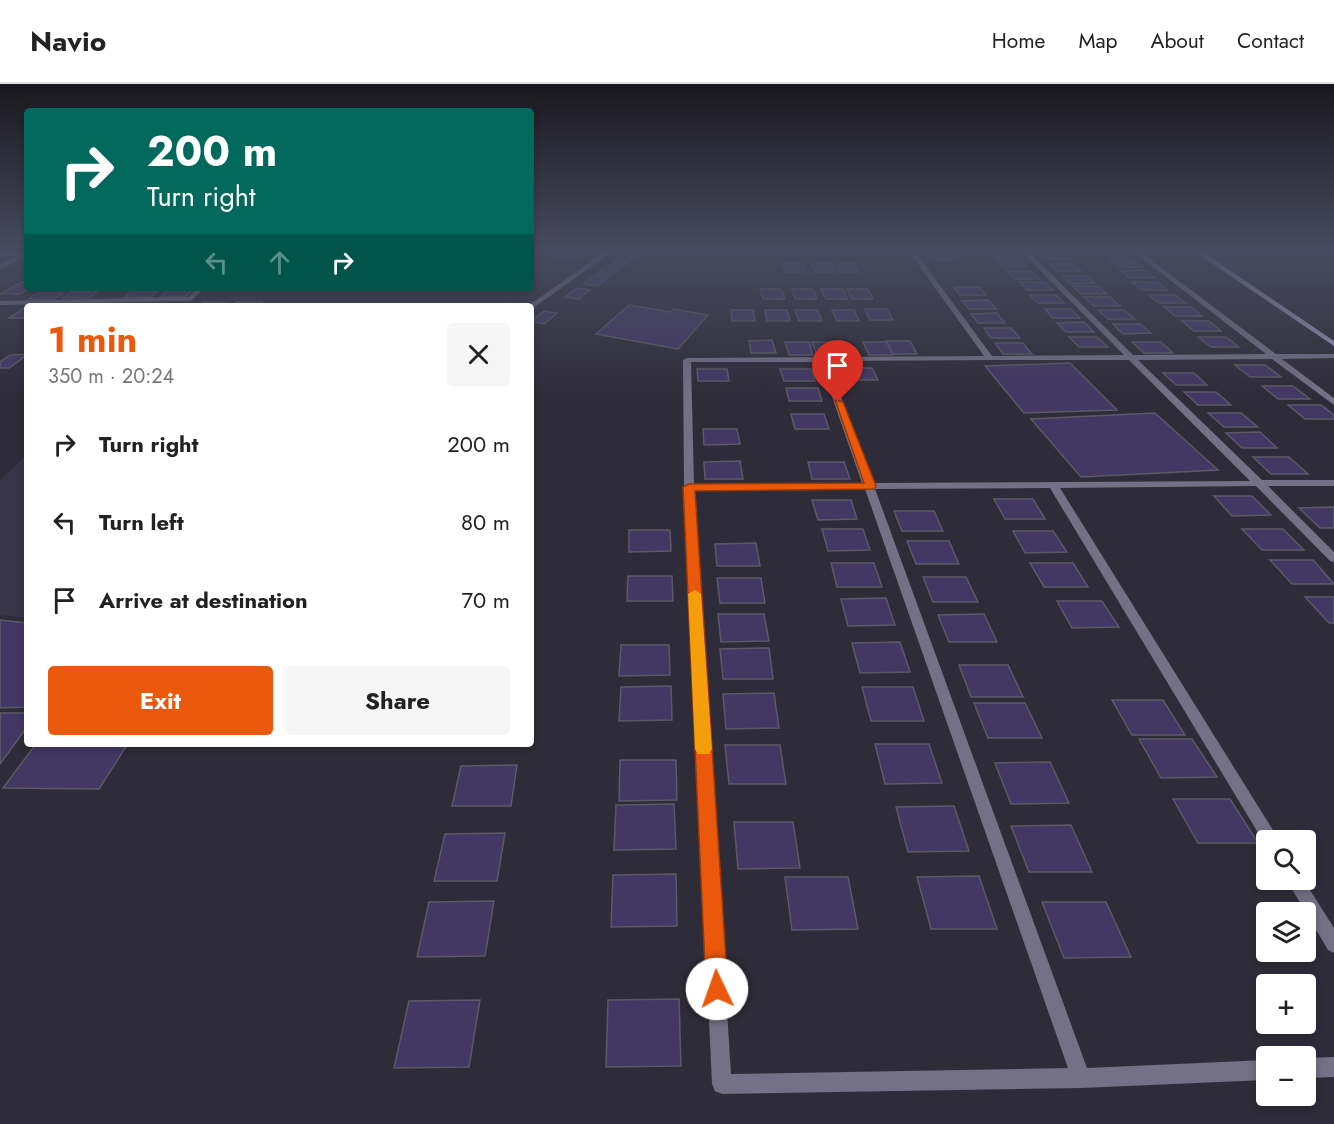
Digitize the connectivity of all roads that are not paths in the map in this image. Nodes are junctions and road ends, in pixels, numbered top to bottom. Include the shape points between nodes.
1 (191, 299) edge
2 (947, 299) edge
3 (1072, 299) edge
4 (1197, 299) edge
5 (1266, 299) edge
6 (0, 303) edge
7 (1334, 344) edge
8 (1334, 356) edge
9 (1130, 357) junction
10 (1273, 357) junction
11 (990, 358) junction
12 (823, 359) junction
13 (1334, 402) edge
14 (1334, 483) edge
15 (1258, 485) junction
16 (870, 486) junction
17 (1054, 486) junction
18 (689, 487) junction
19 (1334, 558) edge
20 (1264, 830) edge
21 (1301, 890) edge
22 (1334, 944) edge
23 (1334, 1067) edge
24 (1316, 1068) edge
25 (1256, 1070) edge
26 (1081, 1078) junction

1 - 6 street
2 - 11 street
3 - 9 street
4 - 10 street
5 - 7 street
8 - 10 street
9 - 10 street
9 - 11 street
9 - 15 street
10 - 13 street
11 - 12 street
12 - 16 street
12 - 18 street via 687,360
14 - 15 street
15 - 17 street
15 - 19 street
16 - 17 street
16 - 18 street
16 - 26 street
17 - 20 street
18 - 26 street via 722,1084
21 - 22 street
23 - 24 street
25 - 26 street

